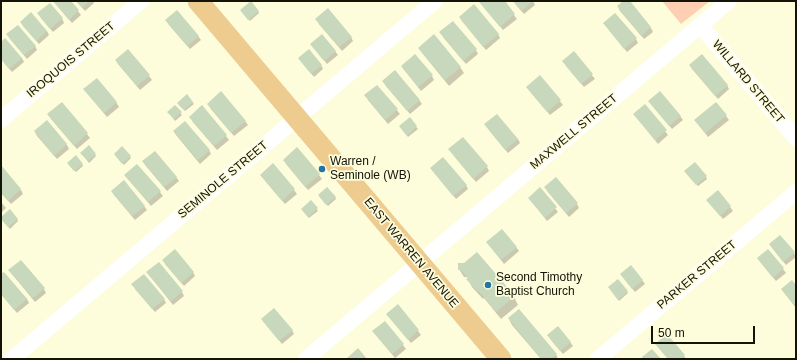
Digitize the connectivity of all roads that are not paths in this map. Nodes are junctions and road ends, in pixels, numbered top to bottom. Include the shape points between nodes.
1 (141, 1) edge
2 (198, 1) edge
3 (435, 1) edge
4 (729, 1) edge
5 (700, 25) junction
6 (297, 118) junction
7 (1, 120) edge
8 (796, 138) edge
9 (796, 192) edge
10 (419, 262) junction
11 (12, 359) edge
12 (306, 359) edge
13 (501, 359) edge
14 (598, 359) edge

1 - 7 street, IROQUOIS STREET
2 - 6 main road, EAST WARREN AVENUE
3 - 6 street, SEMINOLE STREET
4 - 5 street, MAXWELL STREET
5 - 8 street, WILLARD STREET
5 - 10 street, MAXWELL STREET
6 - 10 main road, EAST WARREN AVENUE
6 - 11 street, SEMINOLE STREET
9 - 14 street, PARKER STREET
10 - 12 street, MAXWELL STREET
10 - 13 main road, EAST WARREN AVENUE

